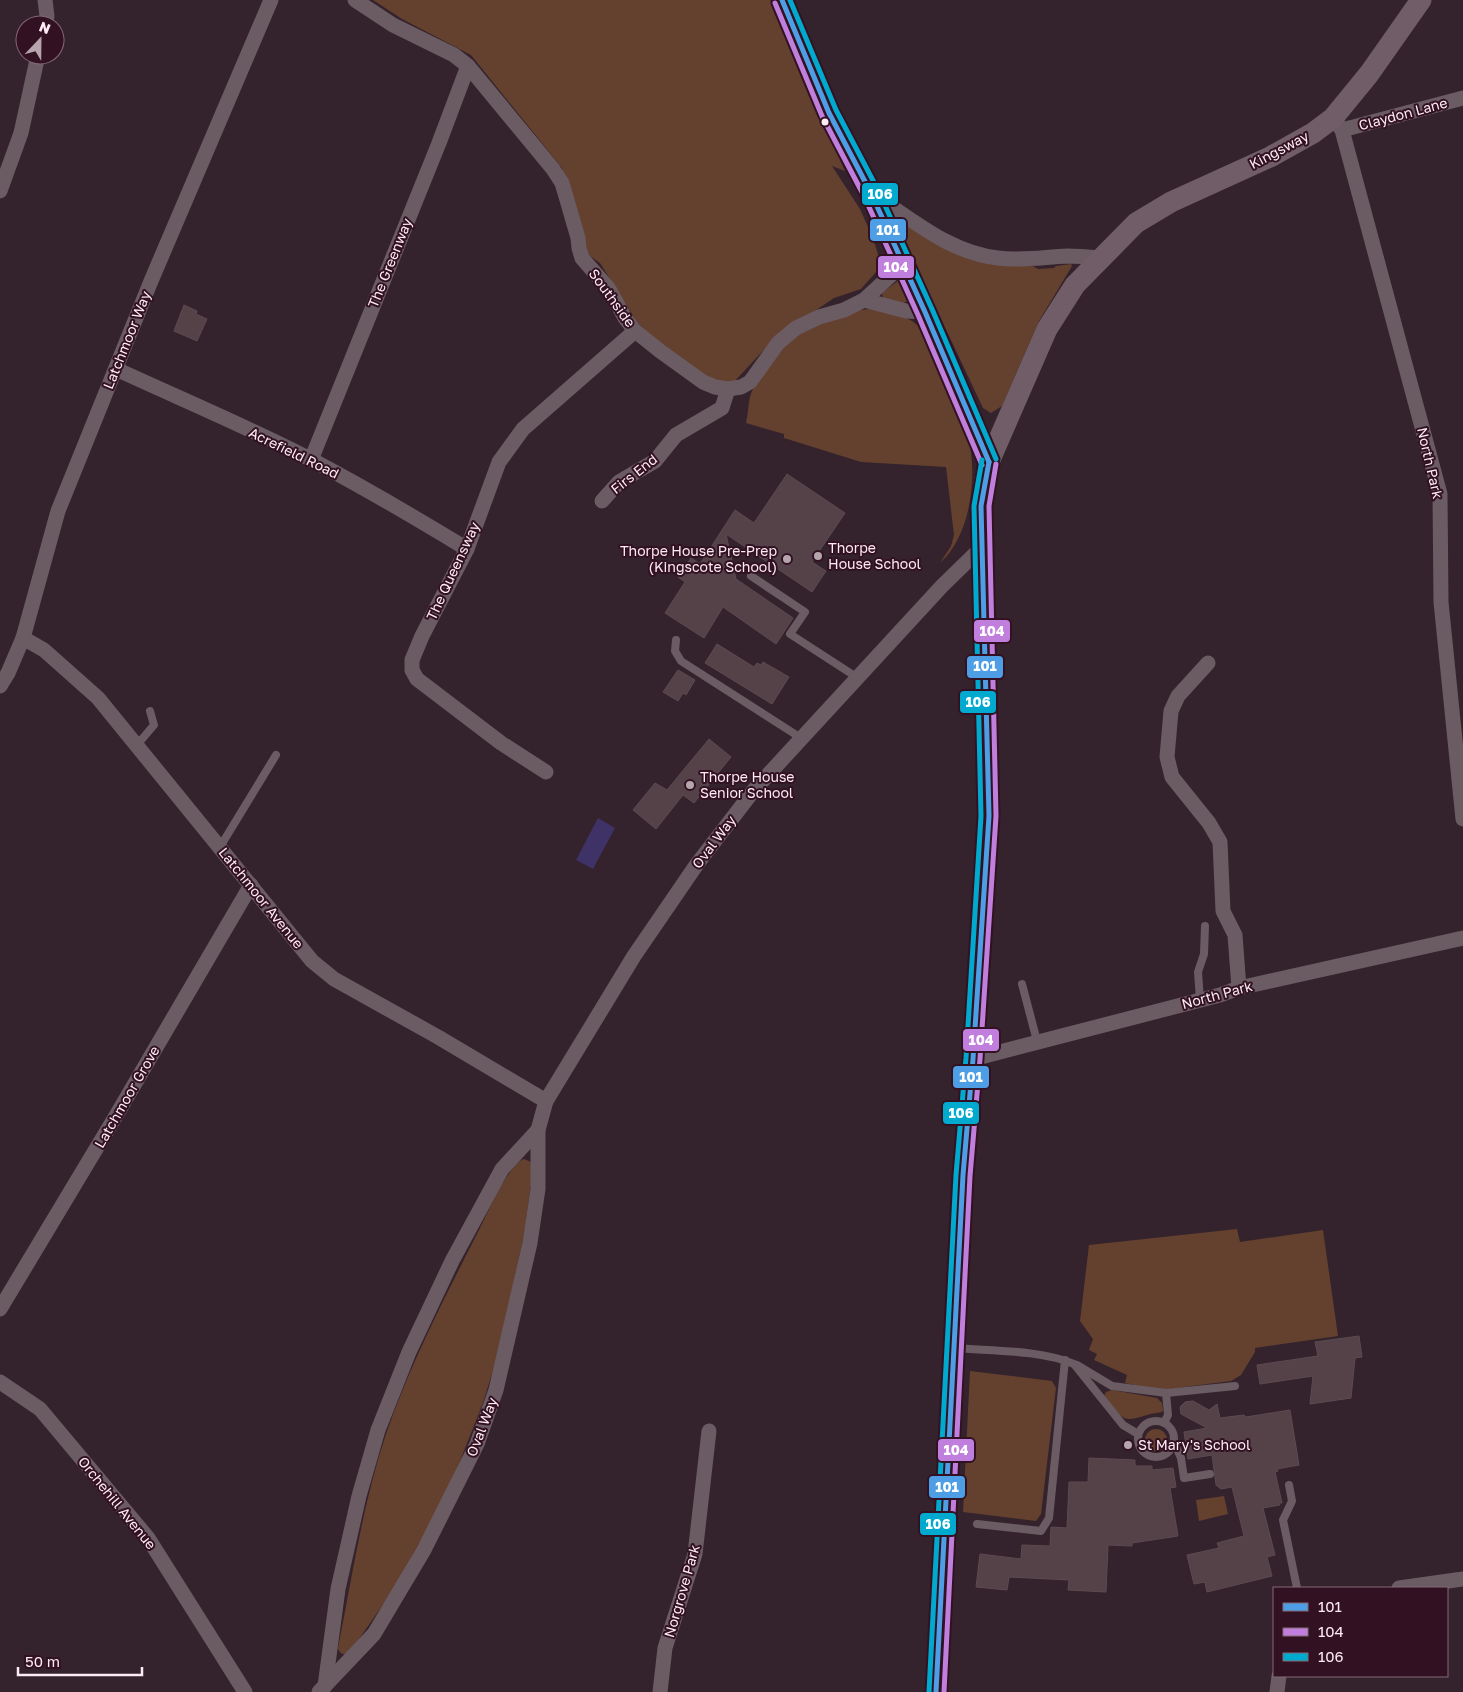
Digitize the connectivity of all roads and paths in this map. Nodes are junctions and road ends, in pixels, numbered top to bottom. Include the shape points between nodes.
1 (45, 0) edge
2 (271, 0) edge
3 (355, 0) edge
4 (782, 0) edge
5 (1421, 0) edge
6 (47, 15) edge
7 (36, 65) edge
8 (468, 66) junction
9 (1463, 98) edge
10 (1338, 124) junction
11 (0, 191) edge
12 (870, 193) junction
13 (1101, 258) junction
14 (903, 264) junction
15 (864, 300) junction
16 (924, 312) junction
17 (635, 331) junction
18 (116, 370) junction
19 (728, 389) junction
20 (311, 460) junction
21 (989, 462) junction
22 (602, 501) dead end
23 (982, 547) junction
24 (466, 549) junction
25 (752, 576) dead end
26 (23, 638) junction
27 (676, 640) dead end
28 (1208, 663) dead end
29 (858, 678) junction
30 (0, 686) edge
31 (150, 711) dead end
32 (1459, 735) edge
33 (801, 738) junction
34 (137, 744) junction
35 (276, 755) dead end
36 (546, 772) dead end
37 (1463, 820) edge
38 (220, 847) junction
39 (251, 884) junction
40 (1205, 926) dead end
41 (1463, 938) edge
42 (1022, 984) dead end
43 (1239, 988) junction
44 (1200, 1000) junction
45 (1037, 1041) junction
46 (973, 1058) junction
47 (546, 1101) junction
48 (538, 1130) junction
49 (0, 1309) edge
50 (954, 1348) junction
51 (1065, 1360) junction
52 (1074, 1364) junction
53 (0, 1382) edge
54 (1235, 1386) dead end
55 (1166, 1393) junction
56 (1164, 1423) junction
57 (708, 1431) dead end
58 (1138, 1434) junction
59 (1174, 1442) junction
60 (1210, 1474) dead end
61 (1289, 1485) dead end
62 (977, 1524) dead end
63 (1463, 1579) edge
64 (1297, 1587) edge
65 (1406, 1587) edge
66 (1279, 1677) edge
67 (322, 1689) edge
68 (245, 1692) edge
69 (660, 1692) edge
70 (936, 1692) edge
71 (1277, 1692) edge

1 - 6 street
2 - 18 street, Latchmoor Way
3 - 8 street, Southside via 392,25 454,55
4 - 12 main road via 837,131
5 - 10 main road, Kingsway
7 - 11 street via 21,133
8 - 17 street, Southside via 554,169 570,208 582,258 609,289
8 - 20 street, The Greenway
9 - 10 street, Claydon Lane
10 - 13 main road, Kingsway via 1312,133 1270,157 1172,202 1136,223
10 - 32 street, North Park via 1440,494 1441,602
12 - 13 street via 933,235 970,252 997,258
12 - 14 main road
13 - 21 main road, Kingsway via 1075,285 1047,329
14 - 15 street
14 - 16 main road
15 - 16 street via 906,311
15 - 19 street via 796,328 778,343 750,382
16 - 21 main road
17 - 19 street, Southside via 704,382
17 - 24 street, The Queensway via 523,429 499,462
18 - 20 street, Acrefield Road
18 - 26 street, Latchmoor Way via 58,511
19 - 22 street, Firs End via 722,408 676,435 655,461 619,482
20 - 24 street, Acrefield Road via 376,494
21 - 23 main road, Kingsway via 981,506
23 - 29 street, Oval Way
23 - 46 main road, Kingsway via 989,816
24 - 36 street, The Queensway via 422,636 412,660 412,670 417,679 501,743
25 - 29 lane via 805,612 790,634
26 - 30 street, Latchmoor Way
26 - 34 street, Latchmoor Avenue via 44,650 98,698
27 - 33 lane via 675,651 681,661
28 - 43 street via 1178,696 1171,710 1167,756 1172,777 1220,842 1223,911 1235,934
29 - 33 street, Oval Way
31 - 34 lane via 154,725
32 - 37 street, North Park
33 - 47 street, Oval Way via 754,790 697,864 634,956
34 - 38 street, Latchmoor Avenue
35 - 38 lane
38 - 39 street, Latchmoor Avenue
39 - 47 street, Latchmoor Avenue via 312,961 334,979
39 - 49 street, Latchmoor Grove
40 - 44 lane via 1204,954 1198,972
41 - 43 street, North Park
42 - 45 lane
43 - 44 street, North Park
44 - 45 street, North Park
45 - 46 street, North Park
46 - 50 main road, Kingsway
47 - 48 street, Oval Way
48 - 67 street, Oval Way via 502,1169 452,1261 409,1352 378,1430 338,1589
48 - 67 street, Oval Way via 538,1189 530,1243 496,1390 477,1444 424,1550 374,1634
50 - 51 lane
50 - 70 main road, Kingsway
51 - 52 lane
51 - 62 lane via 1049,1518 1040,1531
52 - 55 lane via 1112,1386
52 - 58 lane via 1123,1425
53 - 68 street, Orchehill Avenue via 40,1409 148,1538
54 - 55 lane
55 - 56 lane via 1168,1415
56 - 58 lane via 1146,1424
56 - 59 lane via 1172,1431
57 - 69 street, Norgrove Park via 696,1554 666,1648
58 - 59 lane via 1141,1451 1151,1457 1168,1453
59 - 60 lane via 1184,1478
61 - 64 lane via 1292,1501 1283,1520
63 - 65 street
66 - 71 street

